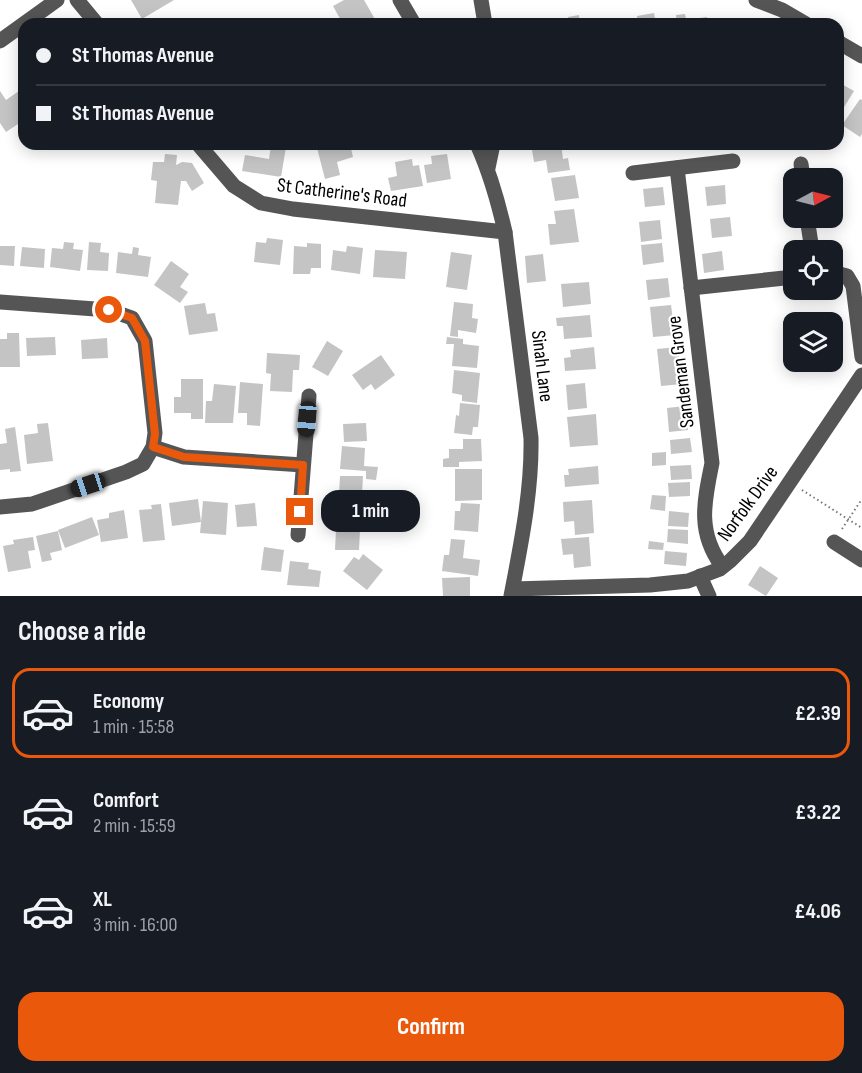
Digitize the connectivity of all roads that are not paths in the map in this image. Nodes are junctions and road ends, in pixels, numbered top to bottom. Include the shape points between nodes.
1 (57, 0) edge
2 (77, 0) edge
3 (400, 0) edge
4 (481, 0) edge
5 (756, 0) edge
6 (32, 18) edge
7 (92, 18) edge
8 (410, 18) edge
9 (484, 18) edge
10 (796, 18) edge
11 (18, 28) edge
12 (0, 41) edge
13 (844, 46) edge
14 (862, 56) edge
15 (203, 150) edge
16 (480, 150) edge
17 (492, 150) edge
18 (733, 161) dead end
19 (488, 168) junction
20 (677, 168) junction
21 (633, 173) dead end
22 (505, 232) junction
23 (843, 275) edge
24 (783, 278) edge
25 (692, 288) junction
26 (0, 302) edge
27 (862, 357) edge
28 (862, 375) edge
29 (309, 396) dead end
30 (153, 447) junction
31 (303, 465) junction
32 (0, 507) edge
33 (298, 535) dead end
34 (834, 542) road end
35 (862, 560) edge
36 (722, 566) junction
37 (700, 576) junction
38 (512, 592) edge
39 (709, 596) edge

1 - 6 street
2 - 7 street
3 - 8 street
4 - 9 street
5 - 10 street
11 - 12 street
13 - 14 street
15 - 22 street, St Catherine's Road via 234,186 261,203
16 - 19 street
17 - 19 street, Sinah Lane
18 - 20 street
19 - 22 street, Sinah Lane
20 - 21 street
20 - 25 street, Sandeman Grove
22 - 38 street, Sinah Lane via 532,464
23 - 27 street via 854,286
24 - 25 street
25 - 36 street, Sandeman Grove via 712,463 704,520 712,552
26 - 30 street via 109,310 132,318 145,341
28 - 36 street, Norfolk Drive via 750,541
29 - 31 street
30 - 31 street via 184,457
30 - 32 street via 143,464 126,472 32,504
31 - 33 street
34 - 35 street
36 - 37 street, Norfolk Drive
37 - 38 street, Norfolk Drive via 650,585
37 - 39 street

